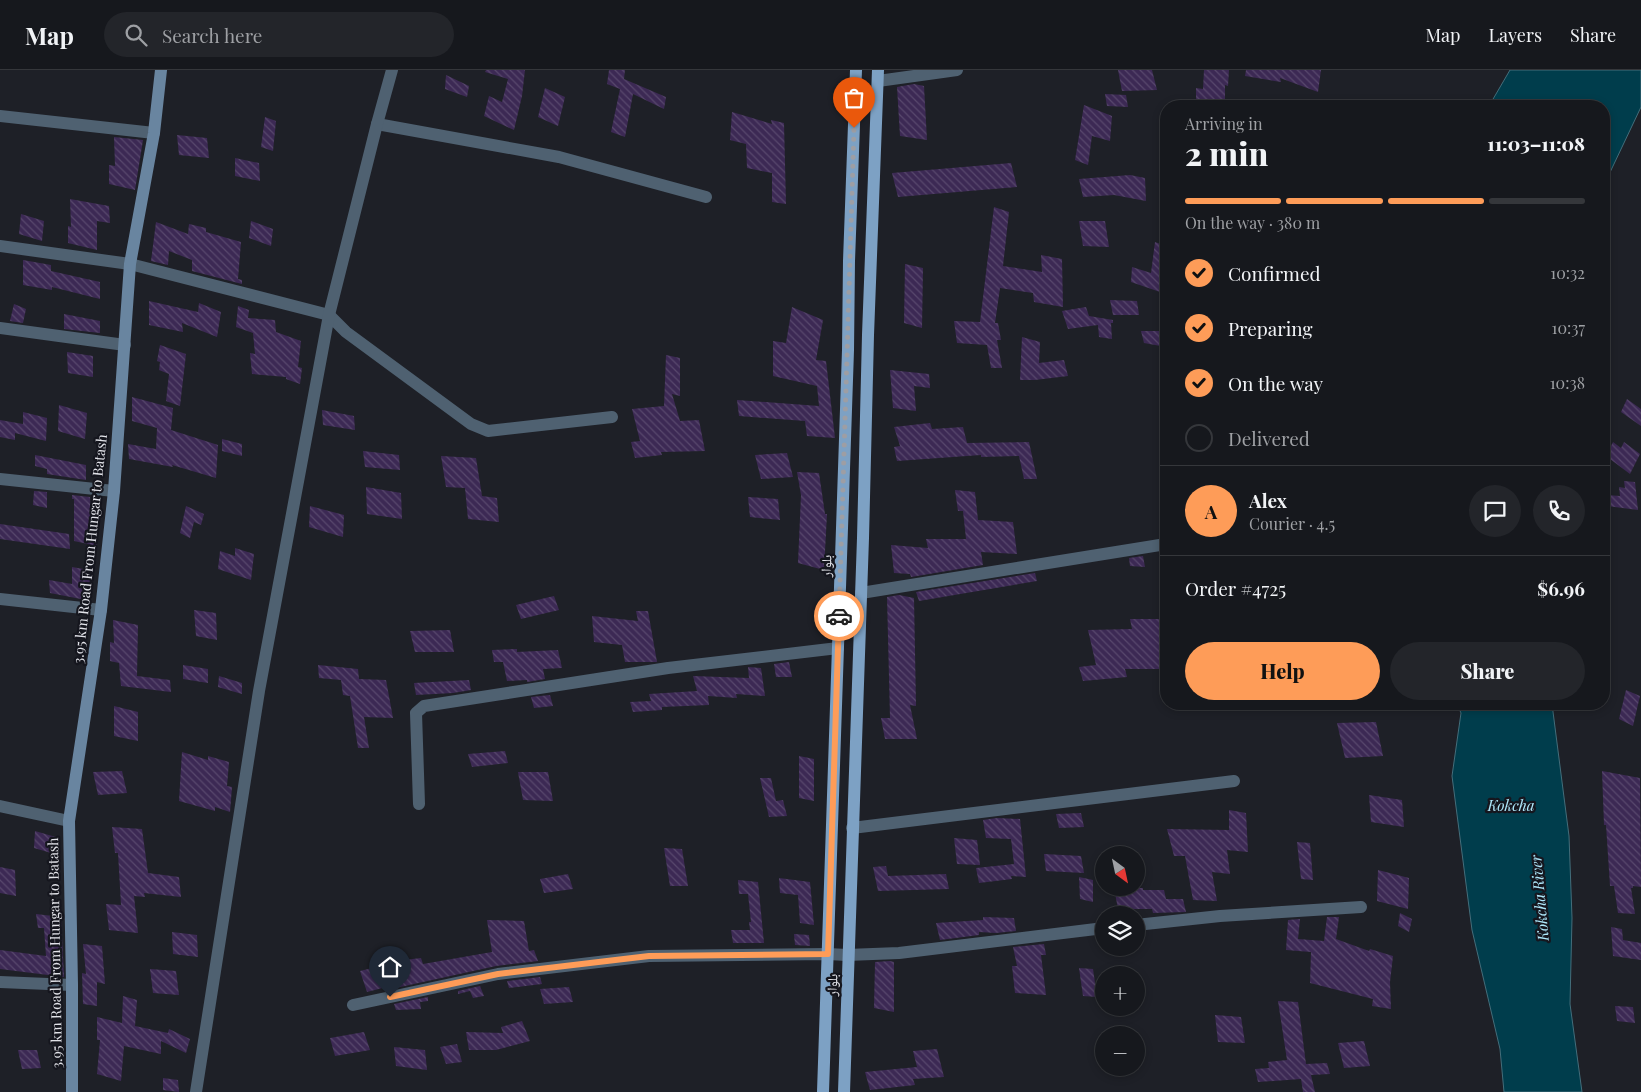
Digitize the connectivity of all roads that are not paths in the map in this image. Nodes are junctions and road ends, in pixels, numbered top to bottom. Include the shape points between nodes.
1 (162, 70) edge
2 (392, 70) edge
3 (856, 70) edge
4 (956, 70) edge
5 (878, 76) edge
6 (0, 116) edge
7 (376, 124) junction
8 (876, 127) junction
9 (854, 128) junction
10 (154, 133) junction
11 (706, 197) dead end
12 (0, 246) edge
13 (130, 264) junction
14 (329, 315) junction
15 (0, 328) edge
16 (125, 346) junction
17 (612, 416) dead end
18 (0, 479) edge
19 (114, 491) junction
20 (1160, 545) edge
21 (861, 593) junction
22 (0, 598) edge
23 (101, 610) junction
24 (838, 648) junction
25 (1234, 781) dead end
26 (419, 804) dead end
27 (0, 806) edge
28 (69, 821) junction
29 (852, 828) junction
30 (1361, 907) dead end
31 (1145, 924) edge
32 (1095, 929) edge
33 (828, 954) junction
34 (847, 955) junction
35 (0, 982) edge
36 (72, 985) junction
37 (353, 1005) dead end
38 (72, 1092) edge
39 (196, 1092) edge
40 (824, 1092) edge
41 (844, 1092) edge

1 - 10 street, 3.95 km Road From Hungar to Batash
2 - 7 street
3 - 9 main road, بلوار
4 - 5 street
5 - 8 main road, بلوار
6 - 10 street
7 - 11 street via 559,157
7 - 14 street
8 - 9 main road
8 - 21 main road, بلوار
9 - 24 main road, بلوار
10 - 13 street, 3.95 km Road From Hungar to Batash
12 - 13 street
13 - 14 street
13 - 16 street, 3.95 km Road From Hungar to Batash
14 - 17 street via 346,332 463,419 488,431
14 - 39 street via 259,691
15 - 16 street
16 - 19 street, 3.95 km Road From Hungar to Batash
18 - 19 street
19 - 23 street, 3.95 km Road From Hungar to Batash
20 - 21 street
21 - 29 main road, بلوار
22 - 23 street
23 - 28 street, 3.95 km Road From Hungar to Batash
24 - 26 street via 668,668 424,706 416,713
24 - 33 main road, بلوار
25 - 29 street
27 - 28 street
28 - 36 street, 3.95 km Road From Hungar to Batash
29 - 34 main road, بلوار
30 - 31 street
32 - 34 street via 899,953
33 - 34 street
33 - 37 street via 649,956 498,974
33 - 40 main road, بلوار
34 - 41 main road, بلوار
35 - 36 street
36 - 38 street, 3.95 km Road From Hungar to Batash

